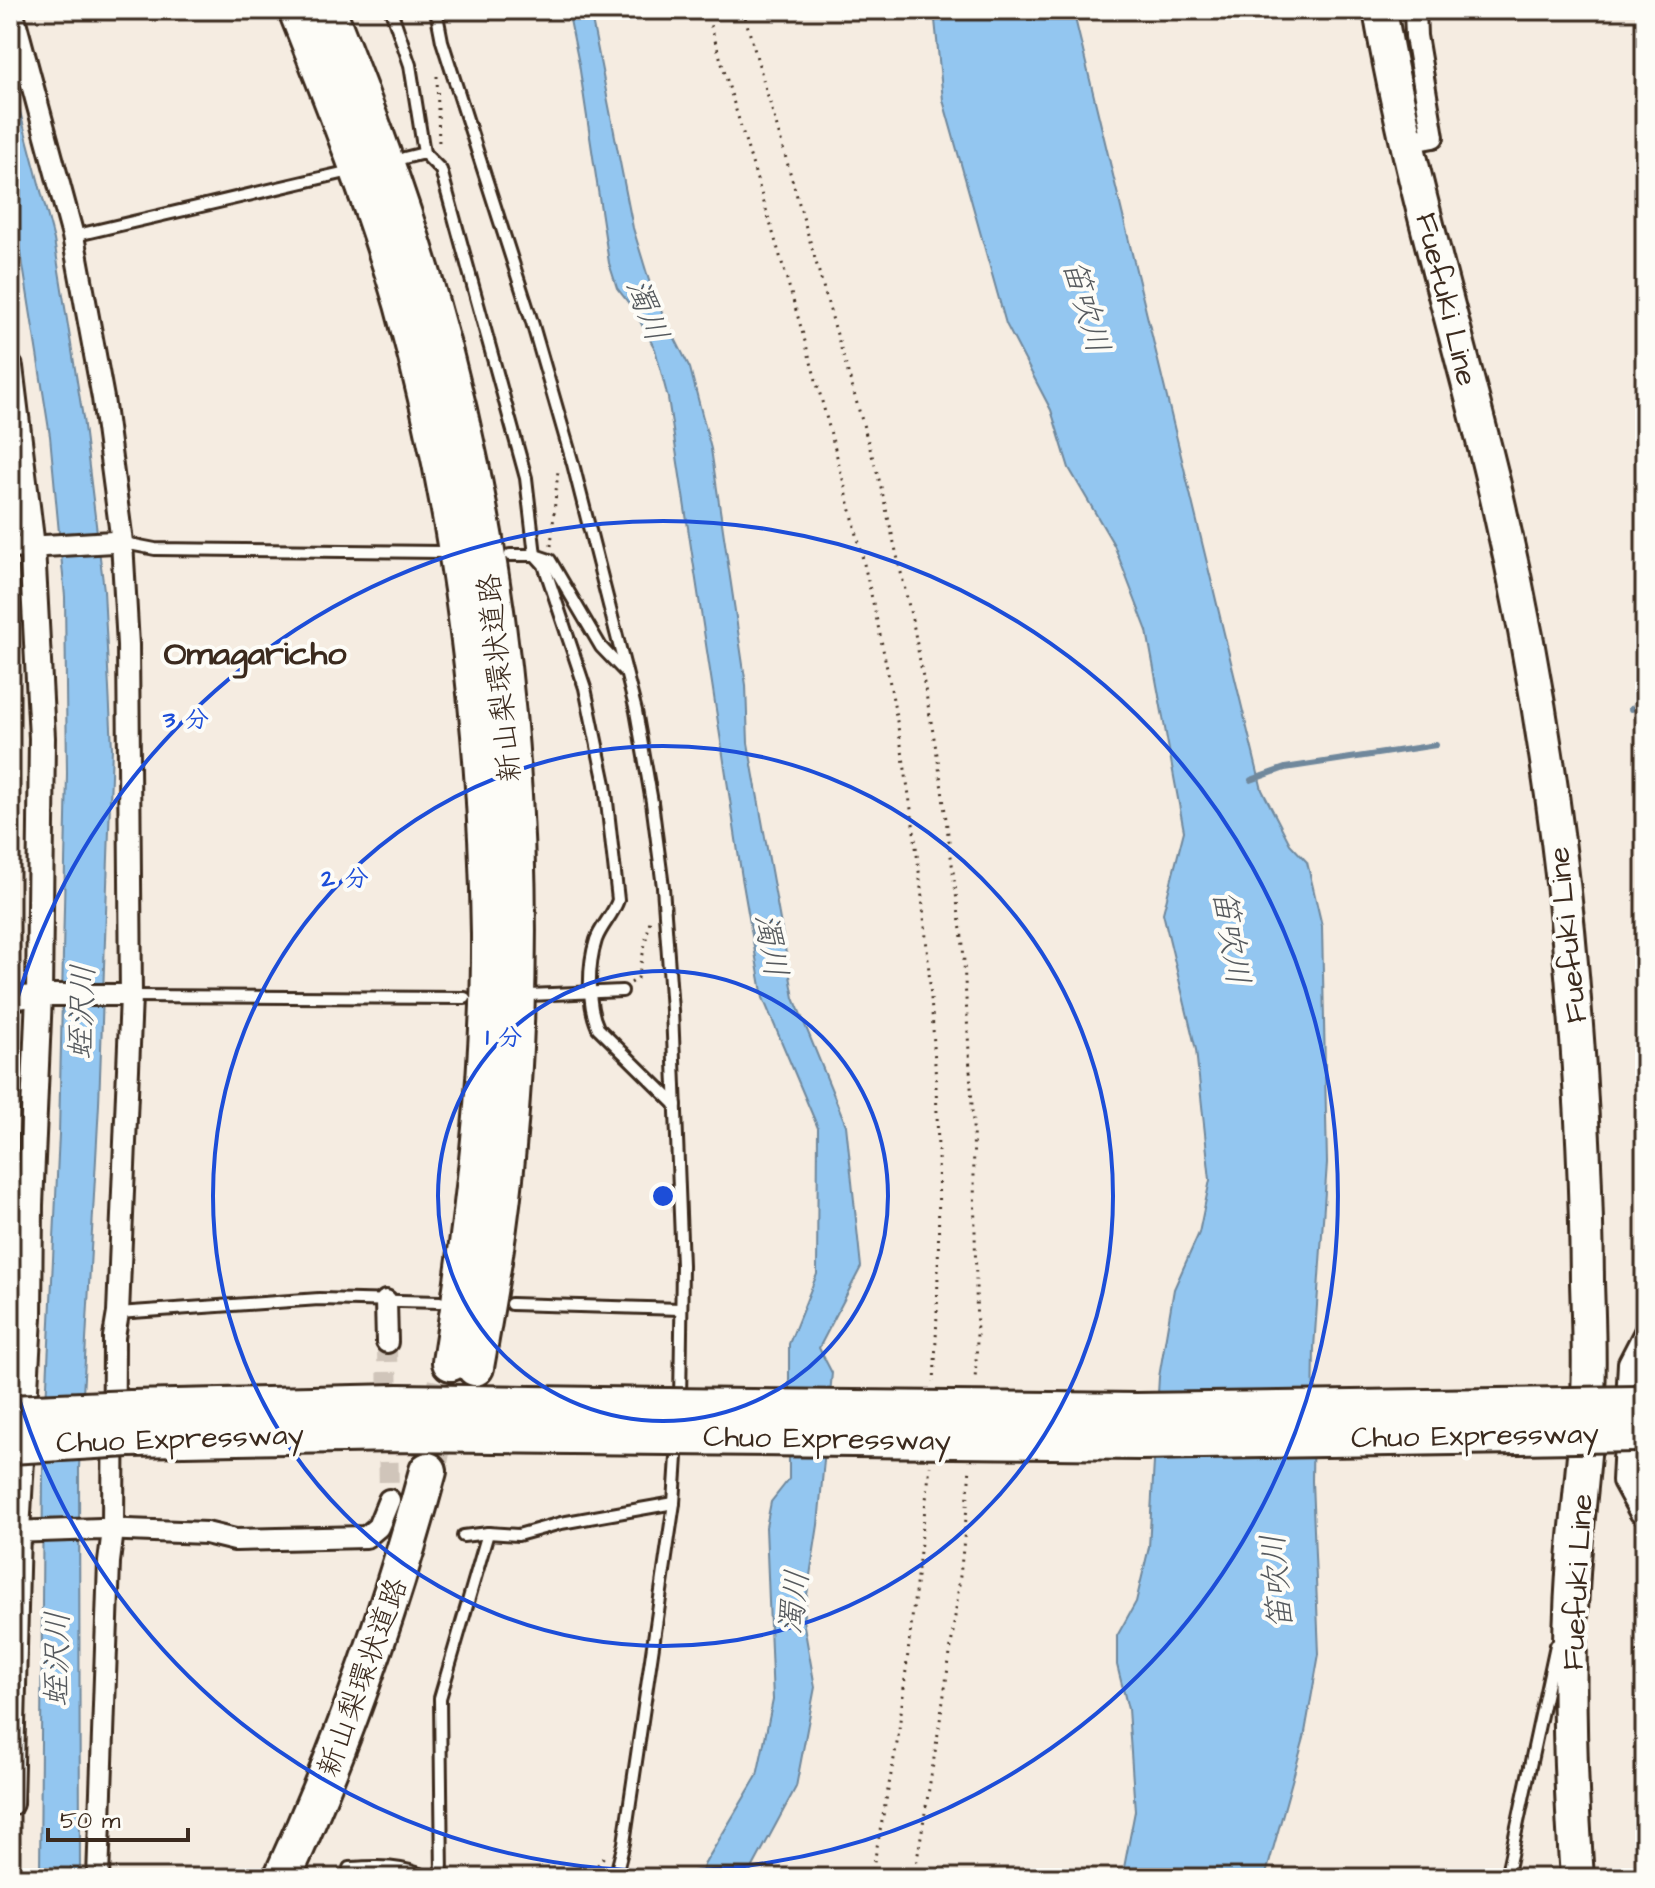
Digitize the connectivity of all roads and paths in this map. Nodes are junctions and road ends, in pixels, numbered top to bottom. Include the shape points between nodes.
1 (12, 10) edge
2 (297, 10) edge
3 (327, 10) edge
4 (391, 10) edge
5 (436, 10) edge
6 (706, 10) edge
7 (743, 10) edge
8 (1380, 10) edge
9 (1415, 10) edge
10 (442, 41) junction
11 (1406, 142) junction
12 (424, 153) junction
13 (404, 158) dead end
14 (342, 173) dead end
15 (73, 236) junction
16 (10, 367) edge
17 (564, 434) junction
18 (118, 542) junction
19 (27, 547) edge
20 (443, 552) dead end
21 (510, 555) dead end
22 (535, 555) junction
23 (550, 560) junction
24 (626, 673) junction
25 (663, 887) junction
26 (590, 991) junction
27 (622, 991) joint
28 (44, 995) junction
29 (529, 995) dead end
30 (126, 996) junction
31 (465, 998) dead end
32 (10, 999) edge
33 (676, 1105) junction
34 (386, 1301) junction
35 (440, 1302) dead end
36 (511, 1304) dead end
37 (681, 1309) junction
38 (118, 1313) junction
39 (1645, 1332) edge
40 (387, 1342) tunnel mouth
41 (974, 1387) dead end
42 (934, 1391) dead end
43 (10, 1414) edge
44 (1642, 1422) edge
45 (130, 1423) junction
46 (673, 1423) junction
47 (10, 1445) edge
48 (930, 1466) dead end
49 (970, 1467) dead end
50 (389, 1500) tunnel mouth
51 (674, 1503) junction
52 (1645, 1515) edge
53 (107, 1529) junction
54 (19, 1531) edge
55 (488, 1533) junction
56 (463, 1536) dead end
57 (1573, 1573) junction
58 (1645, 1651) edge
59 (1635, 1652) dead end
60 (1633, 1747) dead end
61 (1645, 1754) edge
62 (10, 1803) edge
63 (349, 1868) dead end
64 (98, 1878) edge
65 (282, 1878) edge
66 (306, 1878) edge
67 (429, 1878) edge
68 (442, 1878) edge
69 (615, 1878) edge
70 (871, 1878) edge
71 (914, 1878) edge
72 (1506, 1878) edge
73 (1577, 1878) edge

1 - 15 street
2 - 3 highway, 新山梨環状道路 via 373,208 402,303 454,526 470,629 490,936 463,1364 493,1260 507,1148 517,958 508,727 479,513 429,300
4 - 12 lane via 410,65
5 - 10 lane
6 - 42 path via 862,556 900,743 926,936 937,1116
7 - 41 path via 880,483 938,760 963,945 973,1139
8 - 11 highway, Fuefuki Line
9 - 11 street via 1433,137
10 - 12 path via 436,57 439,144
10 - 17 lane
11 - 57 highway, Fuefuki Line via 1518,597 1557,836 1578,1049 1586,1203 1589,1389
12 - 13 lane
12 - 22 lane via 441,170 526,478
14 - 15 lane
15 - 18 street via 103,398
16 - 19 street
17 - 23 path
17 - 24 lane
18 - 19 street
18 - 20 lane via 155,549
18 - 30 street via 128,645
19 - 28 street via 42,738
21 - 22 lane
22 - 23 lane
22 - 26 lane via 544,565 585,688 605,784 618,900 597,938
23 - 24 lane via 601,647
24 - 25 lane
25 - 27 path via 654,897 638,978
25 - 33 lane
26 - 27 lane
26 - 29 lane
26 - 33 lane via 598,1028
28 - 30 street
28 - 32 street
28 - 54 street via 24,1318
30 - 31 lane
30 - 38 street
33 - 37 lane
34 - 35 lane
34 - 38 lane via 319,1299
34 - 40 street
36 - 37 lane
37 - 46 lane
38 - 53 street
39 - 52 street via 1629,1363 1623,1481
43 - 45 highway, Chuo Expressway, bridge
44 - 46 highway, Chuo Expressway, bridge via 1136,1412
45 - 46 highway, Chuo Expressway via 397,1433
45 - 47 highway, Chuo Expressway, bridge
46 - 51 lane
48 - 70 path via 898,1738
49 - 71 path via 963,1561
50 - 53 street via 383,1530 366,1537 235,1540 206,1533
51 - 55 lane via 518,1535
51 - 69 lane
53 - 54 street
53 - 64 street
54 - 62 street
55 - 56 lane
55 - 68 lane via 440,1698
57 - 72 lane
57 - 73 highway, Fuefuki Line via 1571,1760
58 - 59 path
60 - 61 path
63 - 67 lane via 412,1869
65 - 66 highway, 新山梨環状道路 via 338,1748 440,1473 426,1568 396,1661

